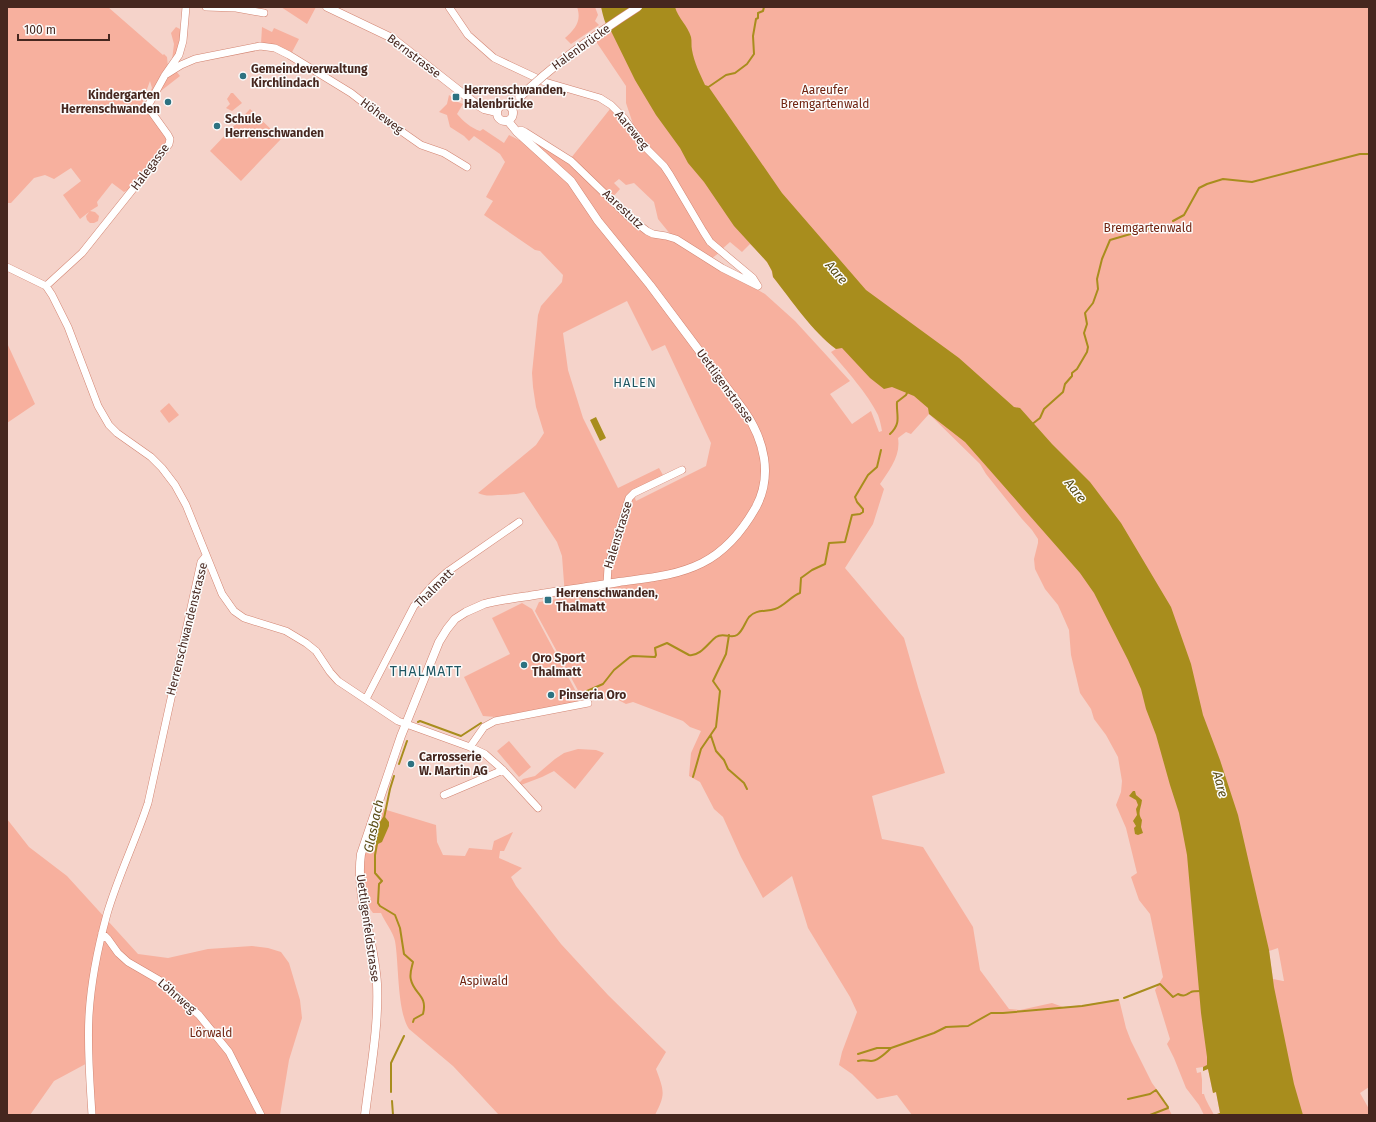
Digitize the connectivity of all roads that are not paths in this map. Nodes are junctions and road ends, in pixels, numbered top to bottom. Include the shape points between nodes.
1 (186, 7) edge
2 (206, 7) edge
3 (327, 7) edge
4 (449, 7) edge
5 (638, 7) edge
6 (264, 12) dead end
7 (165, 75) junction
8 (510, 107) junction
9 (497, 112) junction
10 (508, 121) junction
11 (517, 132) junction
12 (467, 167) dead end
13 (7, 267) edge
14 (46, 286) junction
15 (758, 286) joint
16 (682, 470) dead end
17 (519, 522) dead end
18 (206, 556) junction
19 (607, 584) junction
20 (366, 699) junction
21 (588, 703) dead end
22 (406, 723) junction
23 (470, 747) junction
24 (503, 770) junction
25 (444, 795) dead end
26 (538, 808) dead end
27 (102, 933) junction
28 (92, 1115) edge
29 (261, 1115) edge
30 (365, 1115) edge

1 - 7 street, Halegasse via 181,49
2 - 6 street
3 - 9 main road, Bernstrasse via 392,38 476,104
4 - 15 street, Aareweg via 468,34 494,58 545,82 604,100 620,113 644,146 670,174 710,242 753,278
5 - 8 main road, Halenbrücke, bridge via 571,52
7 - 12 street, Höheweg via 195,59 260,46 275,48 351,93 421,145 444,153
7 - 14 street, Halegasse via 148,106 168,135 168,146 82,253
8 - 9 main road via 503,105
8 - 10 main road via 513,114
9 - 10 main road via 500,119
10 - 11 main road, Uettligenstrasse
11 - 15 street, Aarestutz via 521,130 571,161 647,231 676,240 716,265
11 - 19 main road, Uettligenstrasse via 578,190 598,221 746,412 763,449 764,475 758,502 750,518 730,543 718,553 688,569
13 - 14 street
14 - 18 street, Herrenschwandenstrasse via 62,314 96,401 109,425 145,452 169,476 183,500
16 - 19 street, Halenstrasse via 630,496 608,567
17 - 20 street, Thalmatt via 447,572 414,606
18 - 20 street via 224,599 234,611 244,618 286,631 306,643 316,651 334,677 346,688
18 - 27 street, Herrenschwandenstrasse via 202,562 148,803
19 - 22 main road, Uettligenstrasse via 490,602 460,615 447,628 439,642
20 - 22 street via 398,721
21 - 23 street via 495,721 484,727
22 - 23 street
22 - 30 main road, Uettligenfeldstrasse via 360,860 361,887 377,984 375,1035
23 - 24 street via 485,754
24 - 25 street
24 - 26 street
27 - 28 street, Herrenschwandenstrasse via 96,956 89,1015
27 - 29 street, Löhrweg via 128,962 160,980 207,1024 229,1052

